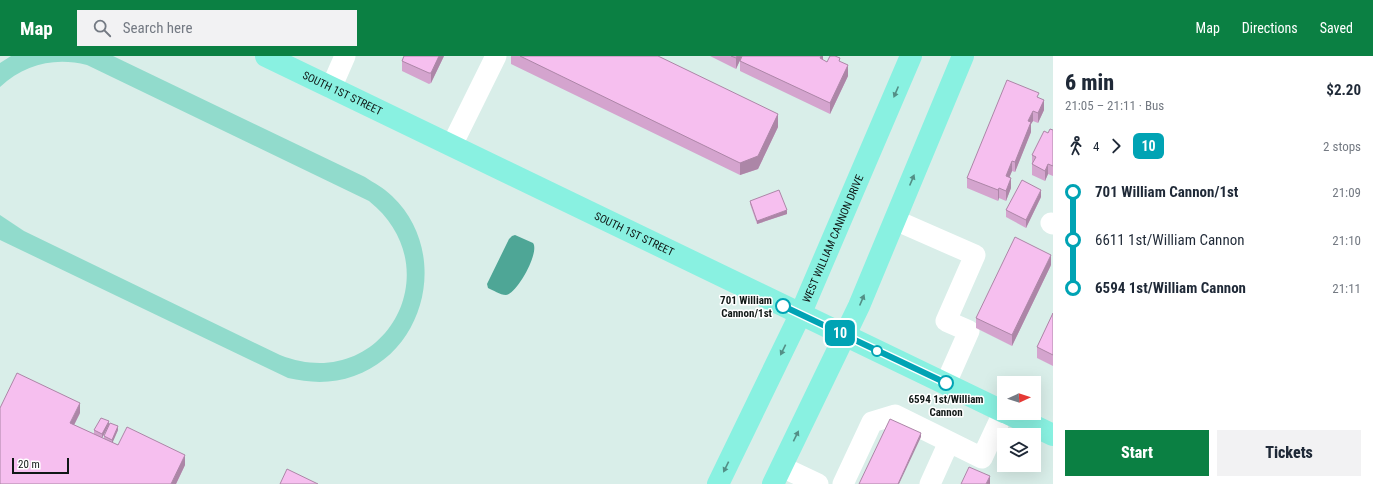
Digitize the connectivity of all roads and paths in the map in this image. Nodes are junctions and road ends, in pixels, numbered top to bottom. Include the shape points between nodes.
1 (266, 56) edge
2 (346, 56) edge
3 (496, 56) edge
4 (911, 56) edge
5 (963, 56) edge
6 (331, 88) junction
7 (452, 145) junction
8 (895, 220) junction
9 (800, 315) junction
10 (845, 335) junction
11 (946, 383) junction
12 (997, 408) edge
13 (1001, 420) edge
14 (1022, 420) edge
15 (1053, 435) edge
16 (949, 442) junction
17 (777, 476) edge
18 (718, 484) edge
19 (818, 484) edge
20 (843, 484) edge
21 (930, 484) edge

1 - 6 main road, SOUTH 1ST STREET
2 - 6 street
3 - 7 street
4 -> 9 main road, WEST WILLIAM CANNON DRIVE
8 -> 5 main road
6 - 7 main road, SOUTH 1ST STREET
7 - 9 main road, SOUTH 1ST STREET
10 -> 8 main road
8 - 11 street via 975,255 946,321 969,331
9 - 10 main road, SOUTH 1ST STREET
9 -> 18 main road, WEST WILLIAM CANNON DRIVE
10 - 11 main road, SOUTH 1ST STREET
17 -> 10 main road
11 - 12 main road, SOUTH 1ST STREET
13 - 16 street via 982,458
14 - 15 main road, SOUTH 1ST STREET
16 - 20 street via 895,415 872,422
16 - 21 street
17 - 19 street

